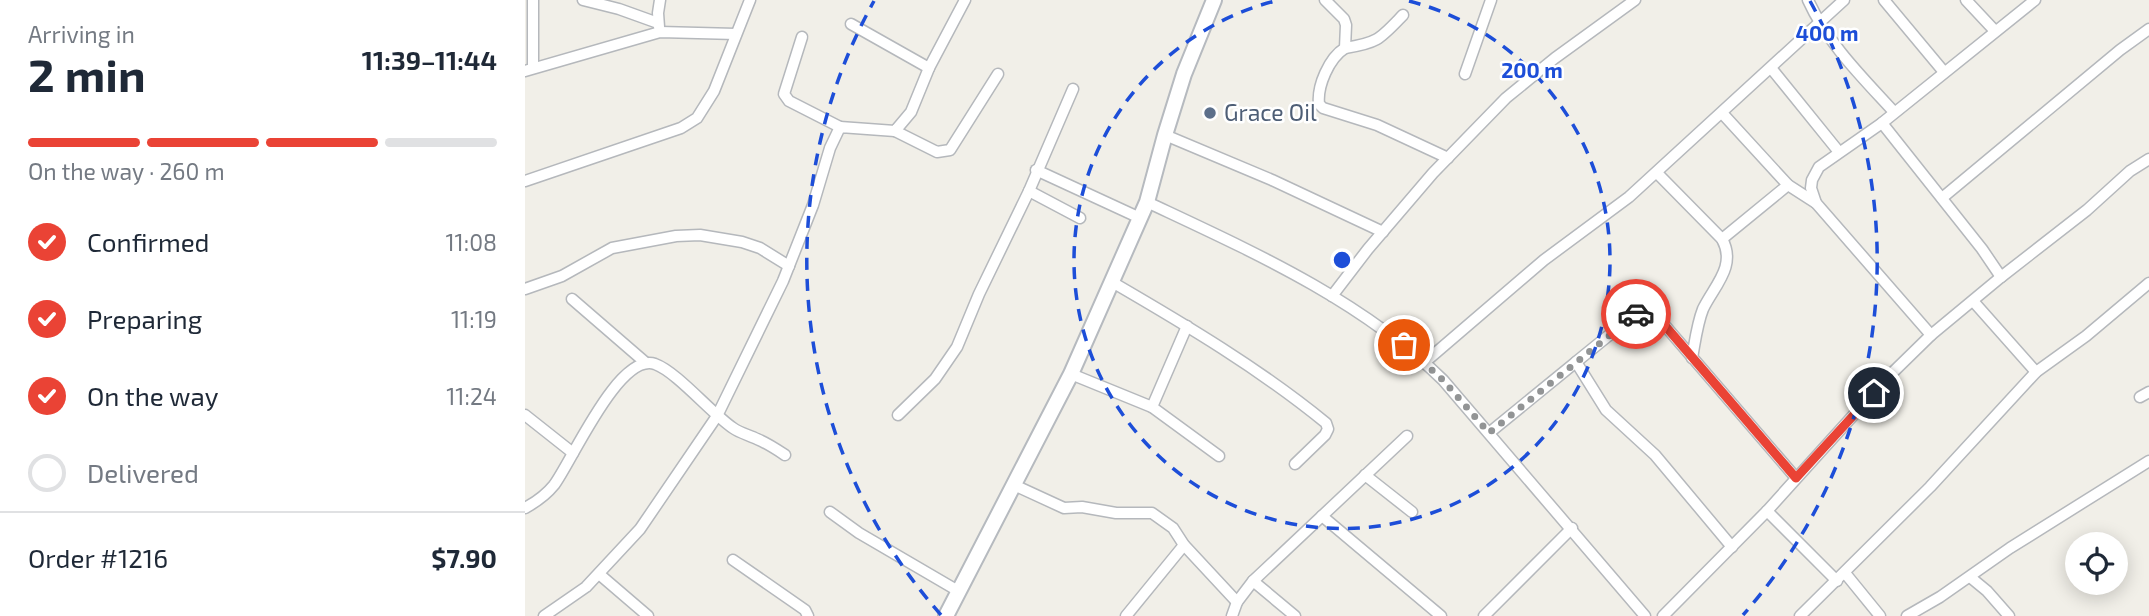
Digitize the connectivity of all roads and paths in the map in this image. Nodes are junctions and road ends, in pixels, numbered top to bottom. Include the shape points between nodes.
1 (533, 0) edge
2 (583, 0) edge
3 (660, 0) edge
4 (750, 0) edge
5 (965, 0) edge
6 (1214, 0) edge
7 (1325, 0) edge
8 (1491, 0) edge
9 (1808, 0) edge
10 (1844, 0) edge
11 (1884, 0) edge
12 (1966, 0) edge
13 (2035, 0) edge
14 (1630, 2) edge
15 (1403, 15) dead end
16 (851, 24) dead end
17 (1819, 24) junction
18 (659, 28) junction
19 (2149, 29) edge
20 (1995, 31) junction
21 (736, 34) junction
22 (802, 37) dead end
23 (1345, 48) junction
24 (929, 68) junction
25 (1771, 68) junction
26 (529, 69) edge
27 (1944, 72) junction
28 (1465, 74) dead end
29 (998, 75) dead end
30 (1073, 89) dead end
31 (1894, 112) junction
32 (1722, 113) junction
33 (1882, 123) junction
34 (840, 127) junction
35 (895, 131) junction
36 (1165, 135) junction
37 (1839, 152) junction
38 (1448, 158) junction
39 (2149, 159) edge
40 (1036, 170) junction
41 (1657, 173) junction
42 (525, 181) edge
43 (1788, 185) junction
44 (1029, 191) junction
45 (1942, 198) junction
46 (1147, 202) junction
47 (1816, 203) junction
48 (1080, 218) dead end
49 (1140, 218) junction
50 (1383, 232) junction
51 (1722, 239) junction
52 (789, 266) junction
53 (2001, 277) junction
54 (1112, 282) junction
55 (2149, 283) edge
56 (525, 289) edge
57 (1332, 296) junction
58 (572, 299) dead end
59 (1973, 301) junction
60 (1187, 326) junction
61 (1931, 335) junction
62 (1692, 358) junction
63 (1425, 362) junction
64 (1576, 362) junction
65 (646, 363) junction
66 (2036, 372) junction
67 (1071, 374) junction
68 (1152, 407) junction
69 (525, 415) edge
70 (898, 415) dead end
71 (717, 416) junction
72 (1489, 433) junction
73 (1407, 436) dead end
74 (573, 453) junction
75 (785, 455) dead end
76 (1219, 456) dead end
77 (2149, 461) edge
78 (1295, 464) dead end
79 (1365, 475) junction
80 (1796, 478) junction
81 (1014, 485) junction
82 (525, 508) edge
83 (830, 512) dead end
84 (1412, 512) dead end
85 (1767, 512) junction
86 (1322, 516) junction
87 (1572, 528) junction
88 (1184, 545) junction
89 (1732, 547) junction
90 (733, 560) dead end
91 (1845, 573) junction
92 (599, 574) junction
93 (1970, 577) junction
94 (1254, 581) junction
95 (1837, 581) junction
96 (960, 592) junction
97 (1237, 602) junction
98 (544, 616) edge
99 (648, 616) edge
100 (808, 616) edge
101 (946, 616) edge
102 (1126, 616) edge
103 (1232, 616) edge
104 (1295, 616) edge
105 (1441, 616) edge
106 (1484, 616) edge
107 (1645, 616) edge
108 (1663, 616) edge
109 (1800, 616) edge
110 (1880, 616) edge
111 (1907, 616) edge
112 (2009, 616) edge

1 - 26 street
2 - 18 street via 619,9
3 - 18 street
4 - 21 street
5 - 24 street
6 - 36 main road
7 - 23 street via 1345,22
8 - 28 street
9 - 17 street
10 - 17 street
11 - 27 street
12 - 20 street
13 - 20 street
14 - 38 street via 1506,98
15 - 23 street via 1371,44
16 - 24 street
17 - 25 street
17 - 31 street
18 - 21 street
18 - 26 street
19 - 45 street
20 - 27 street
21 - 42 street via 714,92 697,118 681,128
22 - 34 street via 784,94
23 - 38 street via 1332,59 1319,104
24 - 35 street via 911,113
25 - 32 street
25 - 37 street
27 - 31 street
29 - 35 street via 950,150 937,152
30 - 40 street
31 - 33 street
32 - 41 street
32 - 43 street
33 - 37 street
33 - 45 street
34 - 35 street
34 - 52 street
36 - 46 main road
36 - 50 street
37 - 47 street via 1814,174 1811,188
38 - 50 street
39 - 53 street
40 - 44 street
40 - 49 street
41 - 51 street
41 - 63 street via 1544,260
43 - 47 street
43 - 51 street
44 - 48 street
44 - 70 street via 957,347 935,379
45 - 53 street
46 - 49 main road
46 - 57 street
47 - 61 street
49 - 54 main road
50 - 57 street
51 - 62 street via 1727,267 1703,311
52 - 56 street via 742,242 676,236 612,248 562,276
52 - 71 street
53 - 59 street
54 - 60 street
54 - 67 main road
55 - 66 street
57 - 63 street
58 - 65 street
59 - 61 street
59 - 66 street
60 - 68 street
60 - 78 street via 1326,423 1325,435
61 - 80 street
62 - 64 street via 1655,314 1640,310
62 - 80 street
63 - 72 street
64 - 72 street
64 - 89 street via 1606,410 1655,455
65 - 71 street via 670,373
65 - 74 street via 621,380
66 - 91 street
67 - 68 street
67 - 81 main road
68 - 76 street
69 - 74 street
71 - 75 street
71 - 92 street via 657,507
72 - 87 street
73 - 79 street
74 - 82 street via 548,492
77 - 93 street
79 - 84 street
79 - 86 street
80 - 85 street
81 - 88 street via 1064,508 1152,513 1173,528
81 - 96 main road
83 - 96 street
85 - 89 street
85 - 95 street
86 - 94 street
86 - 105 street
87 - 106 street
87 - 107 street
88 - 97 street
88 - 102 street
89 - 108 street
90 - 100 street
91 - 95 street
91 - 110 street
92 - 98 street
92 - 99 street
93 - 111 street
93 - 112 street
94 - 97 street
94 - 104 street
95 - 109 street
96 - 101 main road
97 - 103 street

